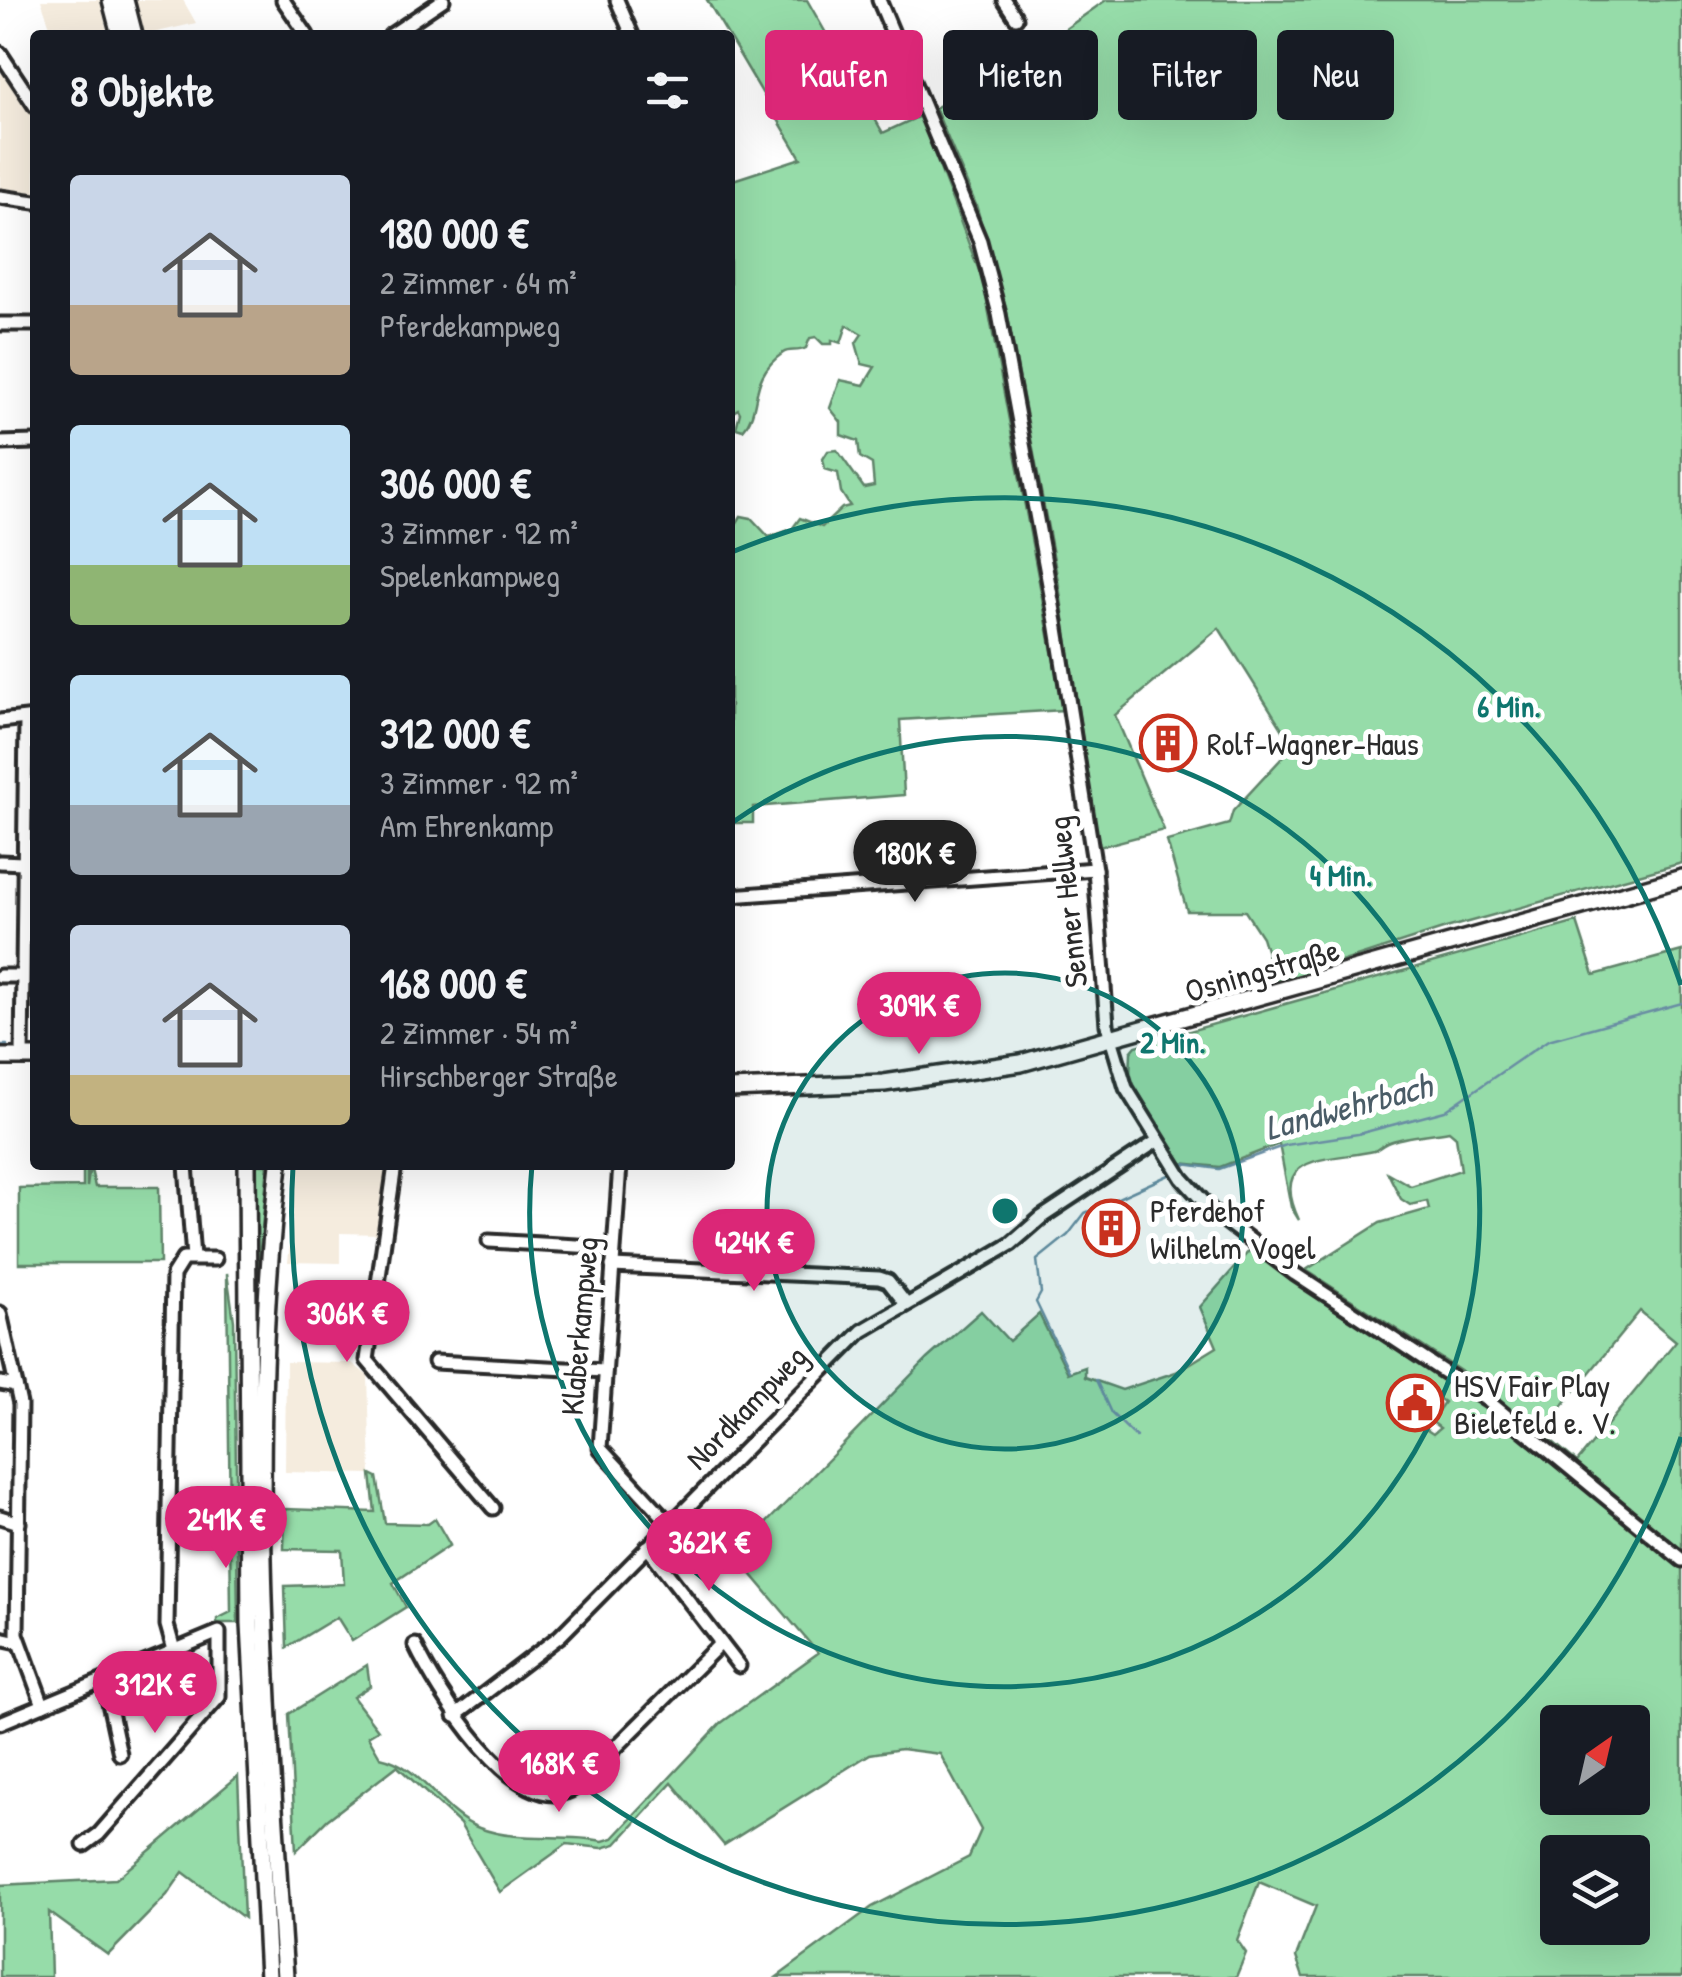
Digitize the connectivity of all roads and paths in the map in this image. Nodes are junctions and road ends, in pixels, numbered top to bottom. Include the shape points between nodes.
1 (111, 0) edge
2 (124, 0) edge
3 (283, 0) edge
4 (442, 0) edge
5 (618, 0) edge
6 (879, 0) edge
7 (1004, 0) edge
8 (1016, 18) dead end
9 (119, 30) edge
10 (133, 30) edge
11 (304, 30) edge
12 (398, 30) edge
13 (630, 30) edge
14 (0, 52) edge
15 (30, 98) edge
16 (0, 198) edge
17 (30, 201) edge
18 (0, 324) edge
19 (30, 324) edge
20 (30, 442) edge
21 (0, 443) edge
22 (30, 718) edge
23 (0, 721) edge
24 (0, 862) edge
25 (23, 862) junction
26 (1095, 870) junction
27 (1682, 878) edge
28 (735, 896) edge
29 (0, 976) edge
30 (22, 976) junction
31 (1110, 1041) junction
32 (0, 1057) edge
33 (29, 1057) edge
34 (735, 1089) edge
35 (1157, 1141) junction
36 (186, 1170) edge
37 (247, 1170) edge
38 (279, 1170) edge
39 (394, 1170) edge
40 (620, 1170) edge
41 (489, 1241) dead end
42 (613, 1248) junction
43 (193, 1258) junction
44 (215, 1259) dead end
45 (612, 1266) junction
46 (906, 1304) junction
47 (0, 1313) edge
48 (435, 1362) dead end
49 (604, 1371) junction
50 (0, 1383) edge
51 (16, 1386) junction
52 (493, 1508) dead end
53 (0, 1517) edge
54 (19, 1523) junction
55 (670, 1524) junction
56 (647, 1547) junction
57 (1682, 1560) edge
58 (0, 1638) edge
59 (18, 1642) junction
60 (721, 1642) junction
61 (415, 1644) dead end
62 (174, 1650) junction
63 (738, 1666) dead end
64 (104, 1680) junction
65 (44, 1705) junction
66 (456, 1716) junction
67 (0, 1724) edge
68 (120, 1754) dead end
69 (84, 1845) dead end
70 (268, 1977) edge
71 (285, 1977) edge

1 - 9 main road
2 - 10 main road
3 - 11 street
4 - 12 street
5 - 13 street
6 - 26 street, Senner Hellweg via 980,241 999,314
7 - 8 street
14 - 15 street
16 - 17 street
18 - 19 street
20 - 21 street
22 - 23 street
22 - 25 street
24 - 25 street
25 - 30 street
26 - 28 street
26 - 31 street, Senner Hellweg
27 - 31 main road, Osningstraße
29 - 30 street
30 - 33 street
31 - 34 main road, Osningstraße via 962,1074
31 - 35 street, Senner Hellweg via 1126,1088
32 - 33 main road
35 - 46 street, Nordkampweg via 1011,1244
35 - 57 street, Senner Hellweg via 1222,1220 1488,1401
36 - 43 street
37 - 70 main road via 250,1623
38 - 71 main road via 268,1309 265,1542
39 - 52 street via 367,1360
40 - 42 street, Klaberkampweg
41 - 42 street
42 - 45 street, Klaberkampweg
43 - 44 street
43 - 62 street via 180,1261 172,1275 167,1625
45 - 46 street via 878,1278
45 - 49 street, Klaberkampweg
46 - 55 street, Nordkampweg via 850,1341
47 - 51 street
48 - 49 street
49 - 55 street, Klaberkampweg via 600,1448
50 - 51 street
51 - 54 street
53 - 54 street
54 - 59 street
55 - 56 street, Nordkampweg
56 - 60 street
56 - 66 street, Nordkampweg via 547,1647
58 - 59 street
59 - 65 street
60 - 63 street
60 - 66 street via 564,1794 537,1790 511,1772
61 - 66 street
62 - 64 street
62 - 69 street via 219,1632 219,1697
64 - 65 street
64 - 68 street
65 - 67 street

